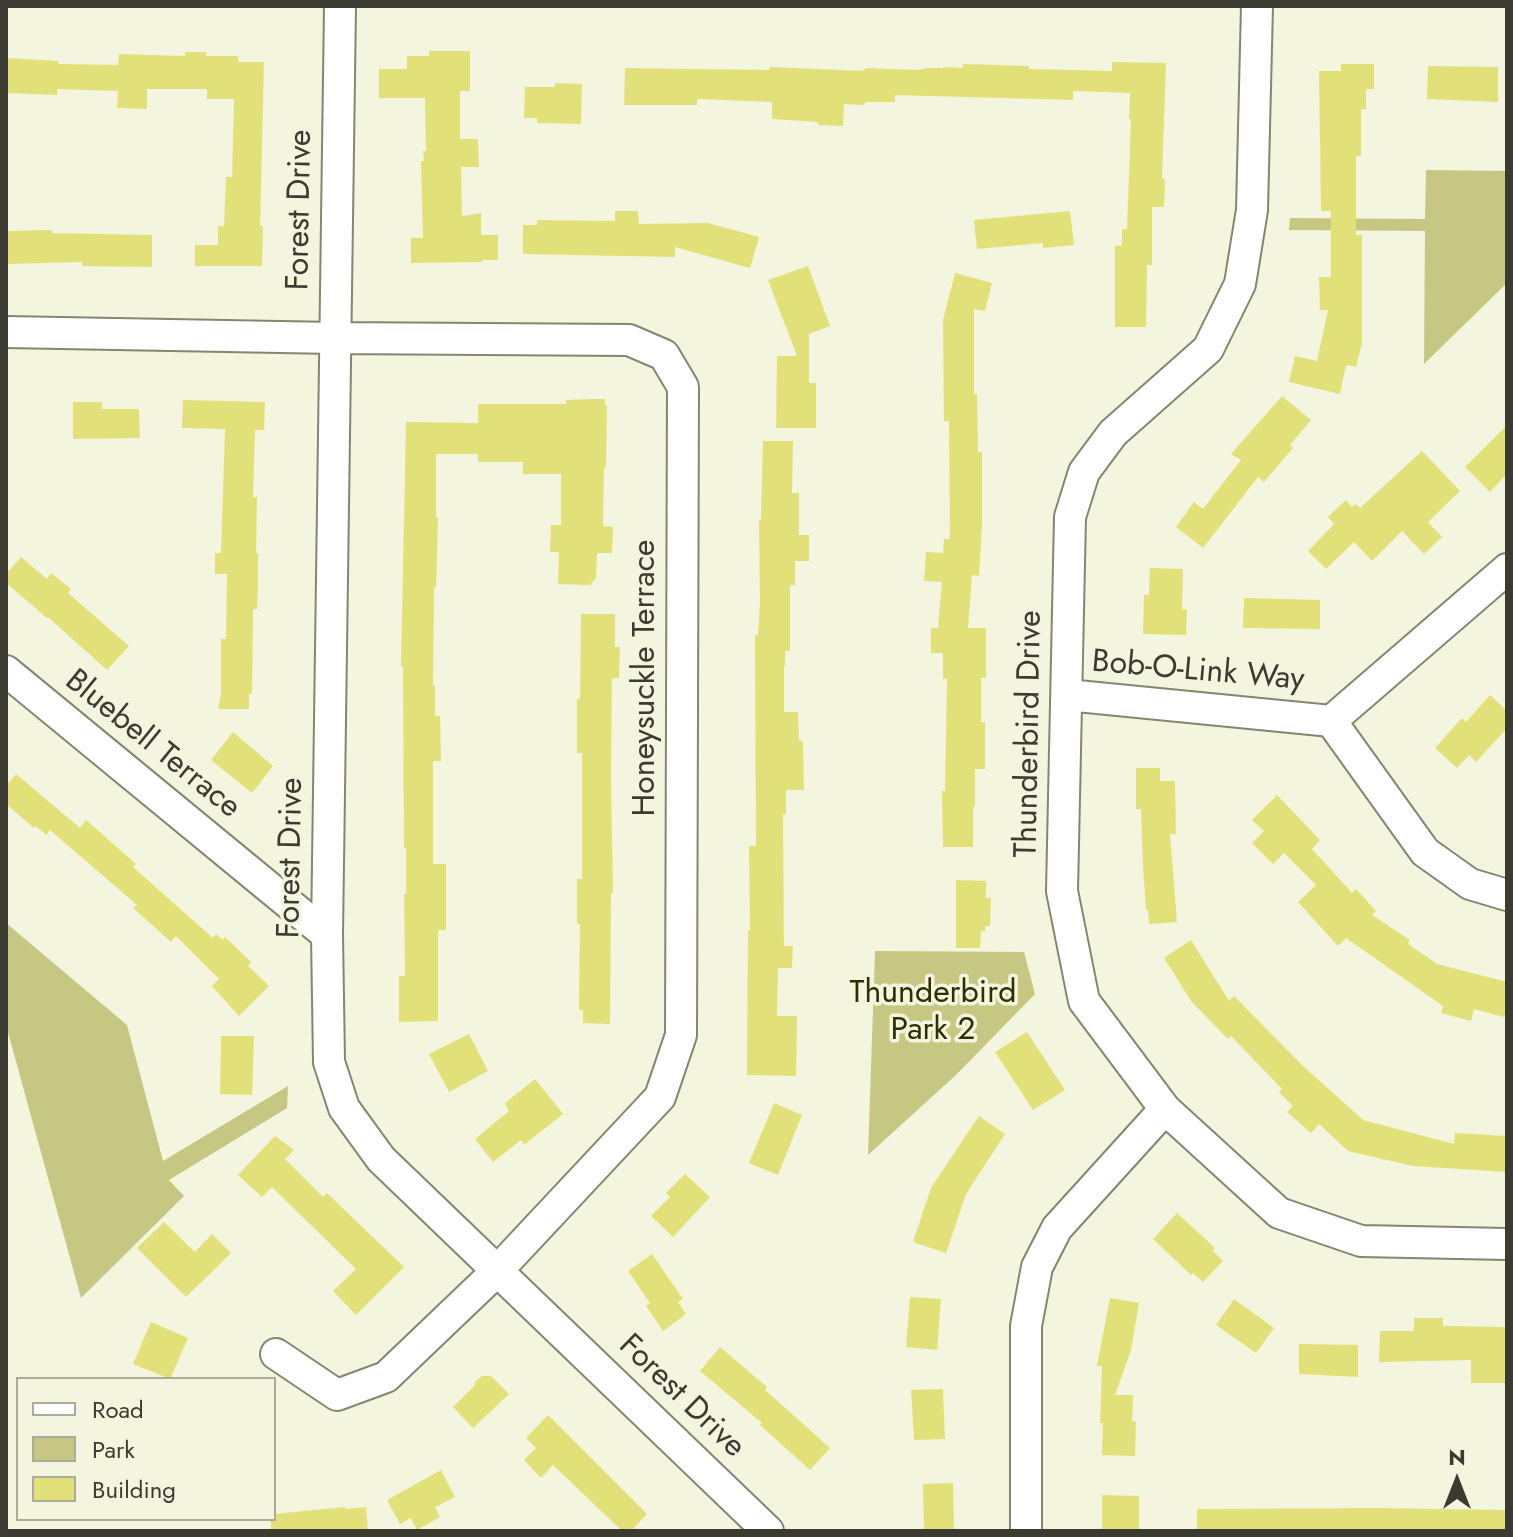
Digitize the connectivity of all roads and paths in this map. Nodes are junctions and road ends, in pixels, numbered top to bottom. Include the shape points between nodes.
1 (340, 6) edge
2 (1257, 6) edge
3 (6, 332) edge
4 (335, 338) junction
5 (1507, 569) edge
6 (6, 671) edge
7 (1067, 695) junction
8 (1331, 721) junction
9 (1507, 895) edge
10 (327, 935) junction
11 (1165, 1109) junction
12 (1507, 1244) edge
13 (498, 1270) junction
14 (276, 1354) dead end
15 (768, 1531) edge
16 (1026, 1531) edge

1 - 4 street, Forest Drive
2 - 7 street, Thunderbird Drive via 1252,210 1240,284 1208,349 1113,433 1084,472 1070,517
3 - 4 street
4 - 10 street, Forest Drive
4 - 13 street, Honeysuckle Terrace via 629,340 664,355 683,387 681,1035 660,1097
5 - 8 street, Bob-O-Link Way
6 - 10 street, Bluebell Terrace
7 - 8 street, Bob-O-Link Way
7 - 11 street, Thunderbird Drive via 1062,891 1084,1001
8 - 9 street via 1425,852 1470,884
10 - 13 street, Forest Drive via 329,1062 344,1108 381,1159
11 - 12 street, Thunderbird Drive via 1279,1213 1361,1241
11 - 16 street via 1057,1228 1037,1267 1026,1326
13 - 14 street, Honeysuckle Terrace via 386,1377 337,1395
13 - 15 street, Forest Drive

